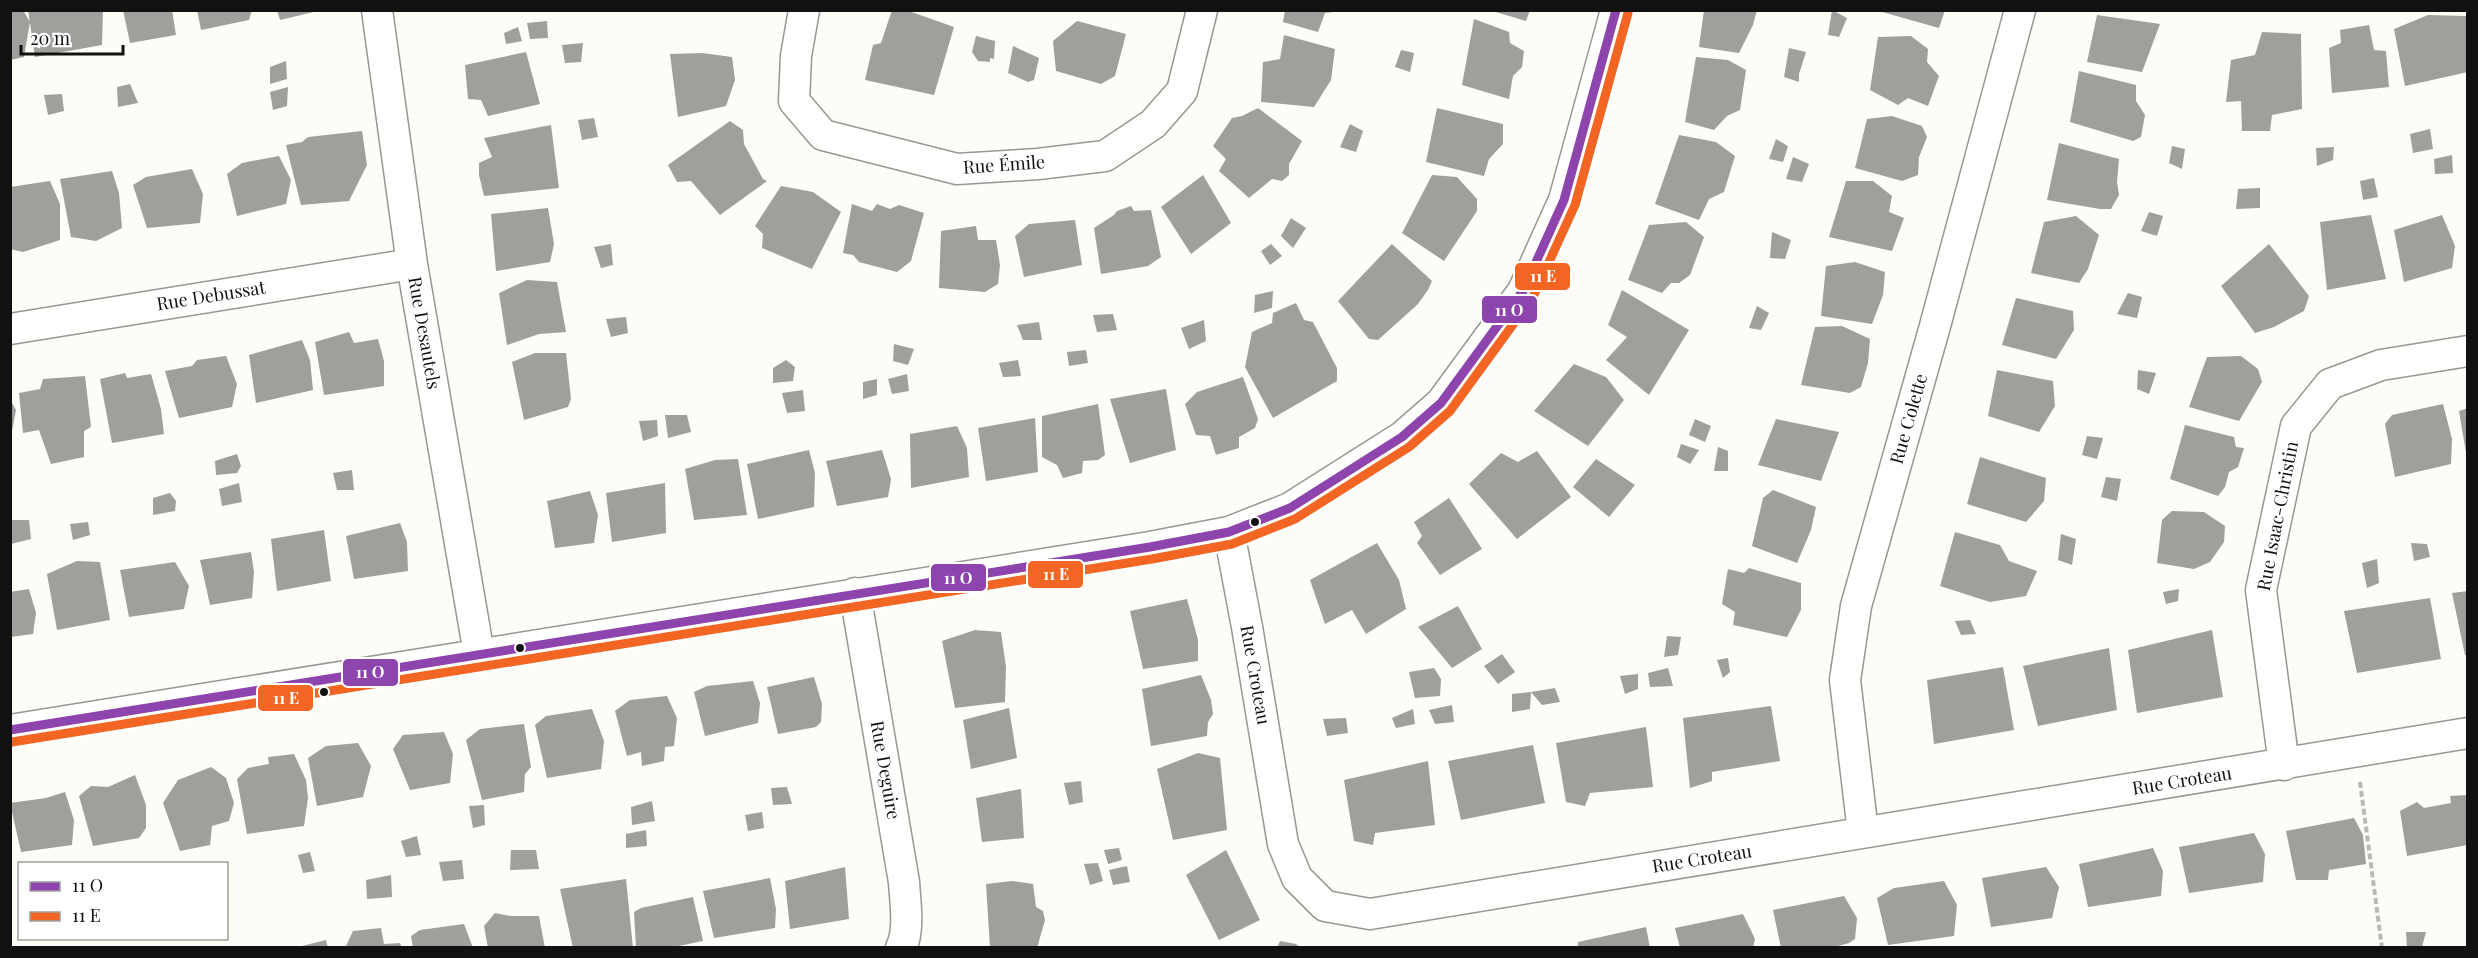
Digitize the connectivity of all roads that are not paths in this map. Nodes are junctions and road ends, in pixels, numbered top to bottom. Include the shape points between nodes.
1 (377, 10) edge
2 (804, 10) edge
3 (1202, 10) edge
4 (1616, 10) edge
5 (2020, 10) edge
6 (412, 264) junction
7 (10, 328) edge
8 (2468, 351) edge
9 (1229, 532) junction
10 (855, 592) junction
11 (479, 654) junction
12 (10, 729) edge
13 (2468, 733) edge
14 (2284, 765) junction
15 (1863, 832) junction
16 (901, 948) edge

1 - 6 street, Rue Desautels
2 - 3 street, Rue Émile via 794,101 823,135 957,169 1105,156 1153,124 1182,91
4 - 9 street via 1564,200 1523,291 1473,360 1441,403 1402,437 1290,508
5 - 15 street, Rue Colette via 1856,606 1845,680
6 - 7 street, Rue Debussat
6 - 11 street, Rue Desautels
8 - 14 street, Rue Isaac-Christin via 2381,365 2330,384 2296,426 2260,590
9 - 10 street
9 - 15 street, Rue Croteau via 1283,844 1297,878 1325,906 1370,914
10 - 11 street
10 - 16 street, Rue Deguire via 904,882 906,912
11 - 12 street
13 - 14 street, Rue Croteau
14 - 15 street, Rue Croteau

